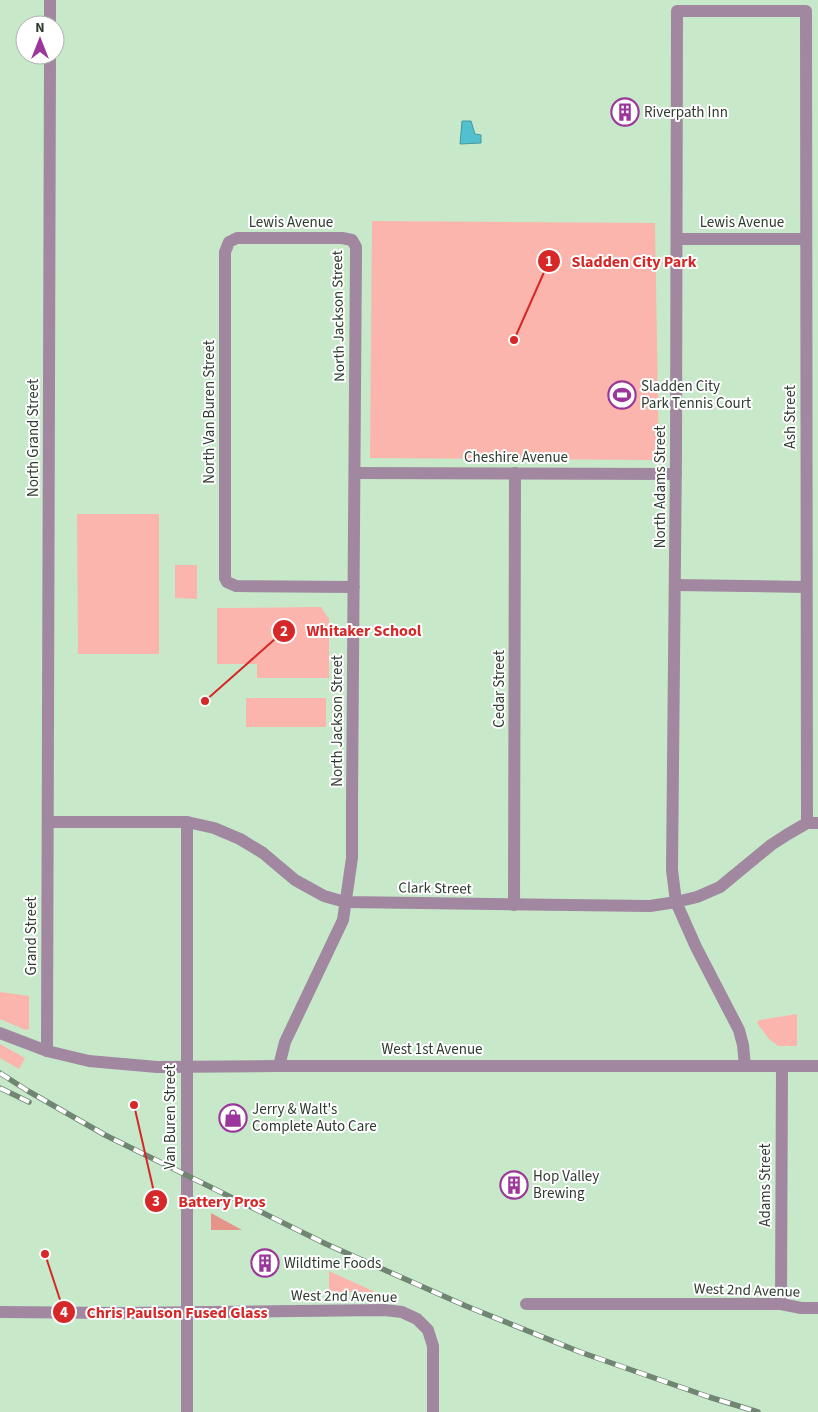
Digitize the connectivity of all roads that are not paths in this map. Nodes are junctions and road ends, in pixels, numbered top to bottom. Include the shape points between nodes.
1 (50, 0) edge
2 (806, 12) joint
3 (50, 15) edge
4 (50, 65) edge
5 (677, 239) junction
6 (806, 239) junction
7 (229, 242) joint
8 (354, 242) joint
9 (355, 473) junction
10 (515, 473) junction
11 (676, 474) junction
12 (675, 585) junction
13 (354, 587) junction
14 (806, 587) junction
15 (48, 822) junction
16 (187, 822) junction
17 (812, 823) edge
18 (346, 902) junction
19 (676, 902) junction
20 (514, 905) junction
21 (0, 1033) edge
22 (47, 1051) junction
23 (279, 1066) junction
24 (745, 1066) junction
25 (782, 1066) junction
26 (818, 1066) edge
27 (186, 1067) junction
28 (526, 1304) dead end
29 (781, 1304) junction
30 (818, 1308) edge
31 (0, 1312) edge
32 (186, 1312) junction
33 (187, 1412) edge
34 (433, 1412) edge

1 - 3 street
2 - 5 street, North Adams Street via 677,12
2 - 6 street, Ash Street
4 - 15 street, North Grand Street
5 - 6 street, Lewis Avenue
5 - 11 street, North Adams Street
6 - 14 street, Ash Street
7 - 8 street, Lewis Avenue via 236,238 349,238
7 - 13 street, North Van Buren Street via 225,252 224,574 228,582 236,586
8 - 9 street, North Jackson Street
9 - 10 street, Cheshire Avenue
9 - 13 street, North Jackson Street
10 - 11 street, Cheshire Avenue
10 - 20 street, Cedar Street
11 - 12 street, North Adams Street
12 - 14 street
12 - 19 street, North Adams Street via 672,870
13 - 18 street, North Jackson Street via 352,853
14 - 17 street, Ash Street
15 - 16 street, Clark Street
15 - 22 street, Grand Street
16 - 18 street, Clark Street via 214,828 240,839 263,853 295,880 324,896
16 - 27 street, Van Buren Street
17 - 19 street, Clark Street via 771,845 720,887
18 - 20 street, Clark Street
18 - 23 street, North Jackson Street via 343,920 285,1042
19 - 20 street, Clark Street via 650,906
19 - 24 street via 739,1030
21 - 22 street, West 1st Avenue
22 - 27 street, West 1st Avenue via 89,1061
23 - 24 street, West 1st Avenue
23 - 27 street, West 1st Avenue
24 - 25 street, West 1st Avenue
25 - 26 street, West 1st Avenue
25 - 29 street, Adams Street
27 - 32 street, Van Buren Street
28 - 29 street, West 2nd Avenue
29 - 30 street, West 2nd Avenue
31 - 32 street, West 2nd Avenue
32 - 33 street, Van Buren Street
32 - 34 street, West 2nd Avenue via 402,1312 417,1319 428,1330 433,1346

